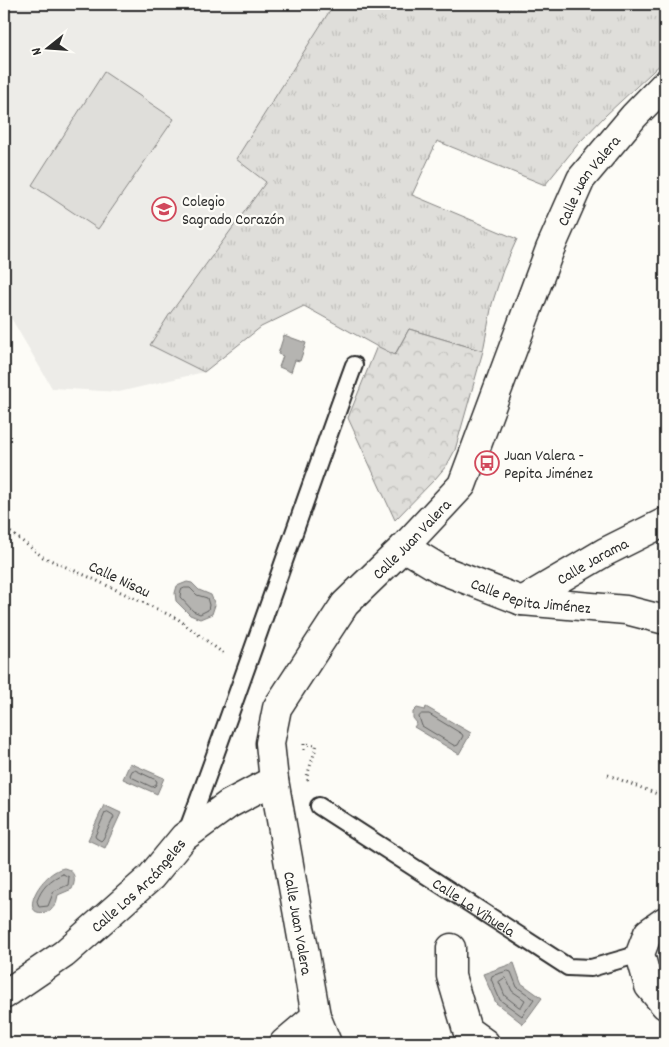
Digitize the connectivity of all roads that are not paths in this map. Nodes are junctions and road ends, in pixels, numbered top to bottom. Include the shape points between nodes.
1 (665, 84) edge
2 (354, 365) dead end
3 (665, 522) edge
4 (404, 547) junction
5 (522, 601) junction
6 (665, 620) edge
7 (274, 780) junction
8 (319, 806) dead end
9 (184, 837) junction
10 (665, 921) edge
11 (451, 948) dead end
12 (640, 954) junction
13 (4, 994) edge
14 (665, 1005) edge
15 (316, 1016) junction
16 (284, 1043) edge
17 (327, 1043) edge
18 (485, 1043) edge

1 - 4 street, Calle Juan Valera via 581,179 550,249 462,485
2 - 9 lane
3 - 5 street, Calle Jarama via 605,552
4 - 5 street, Calle Pepita Jiménez via 442,570
4 - 7 street, Calle Juan Valera via 345,604 277,708 270,743
5 - 6 street, Calle Pepita Jiménez via 626,610
7 - 9 street, Calle Los Arcángeles via 228,804
7 - 15 street, Calle Juan Valera
8 - 12 lane, Calle La Vihuela via 568,967 591,968
9 - 13 street, Calle Los Arcángeles via 151,877 64,954
10 - 12 street via 648,933
11 - 18 street via 451,976 467,1030
12 - 14 street via 649,986
15 - 16 street
15 - 17 street, Calle Juan Valera

